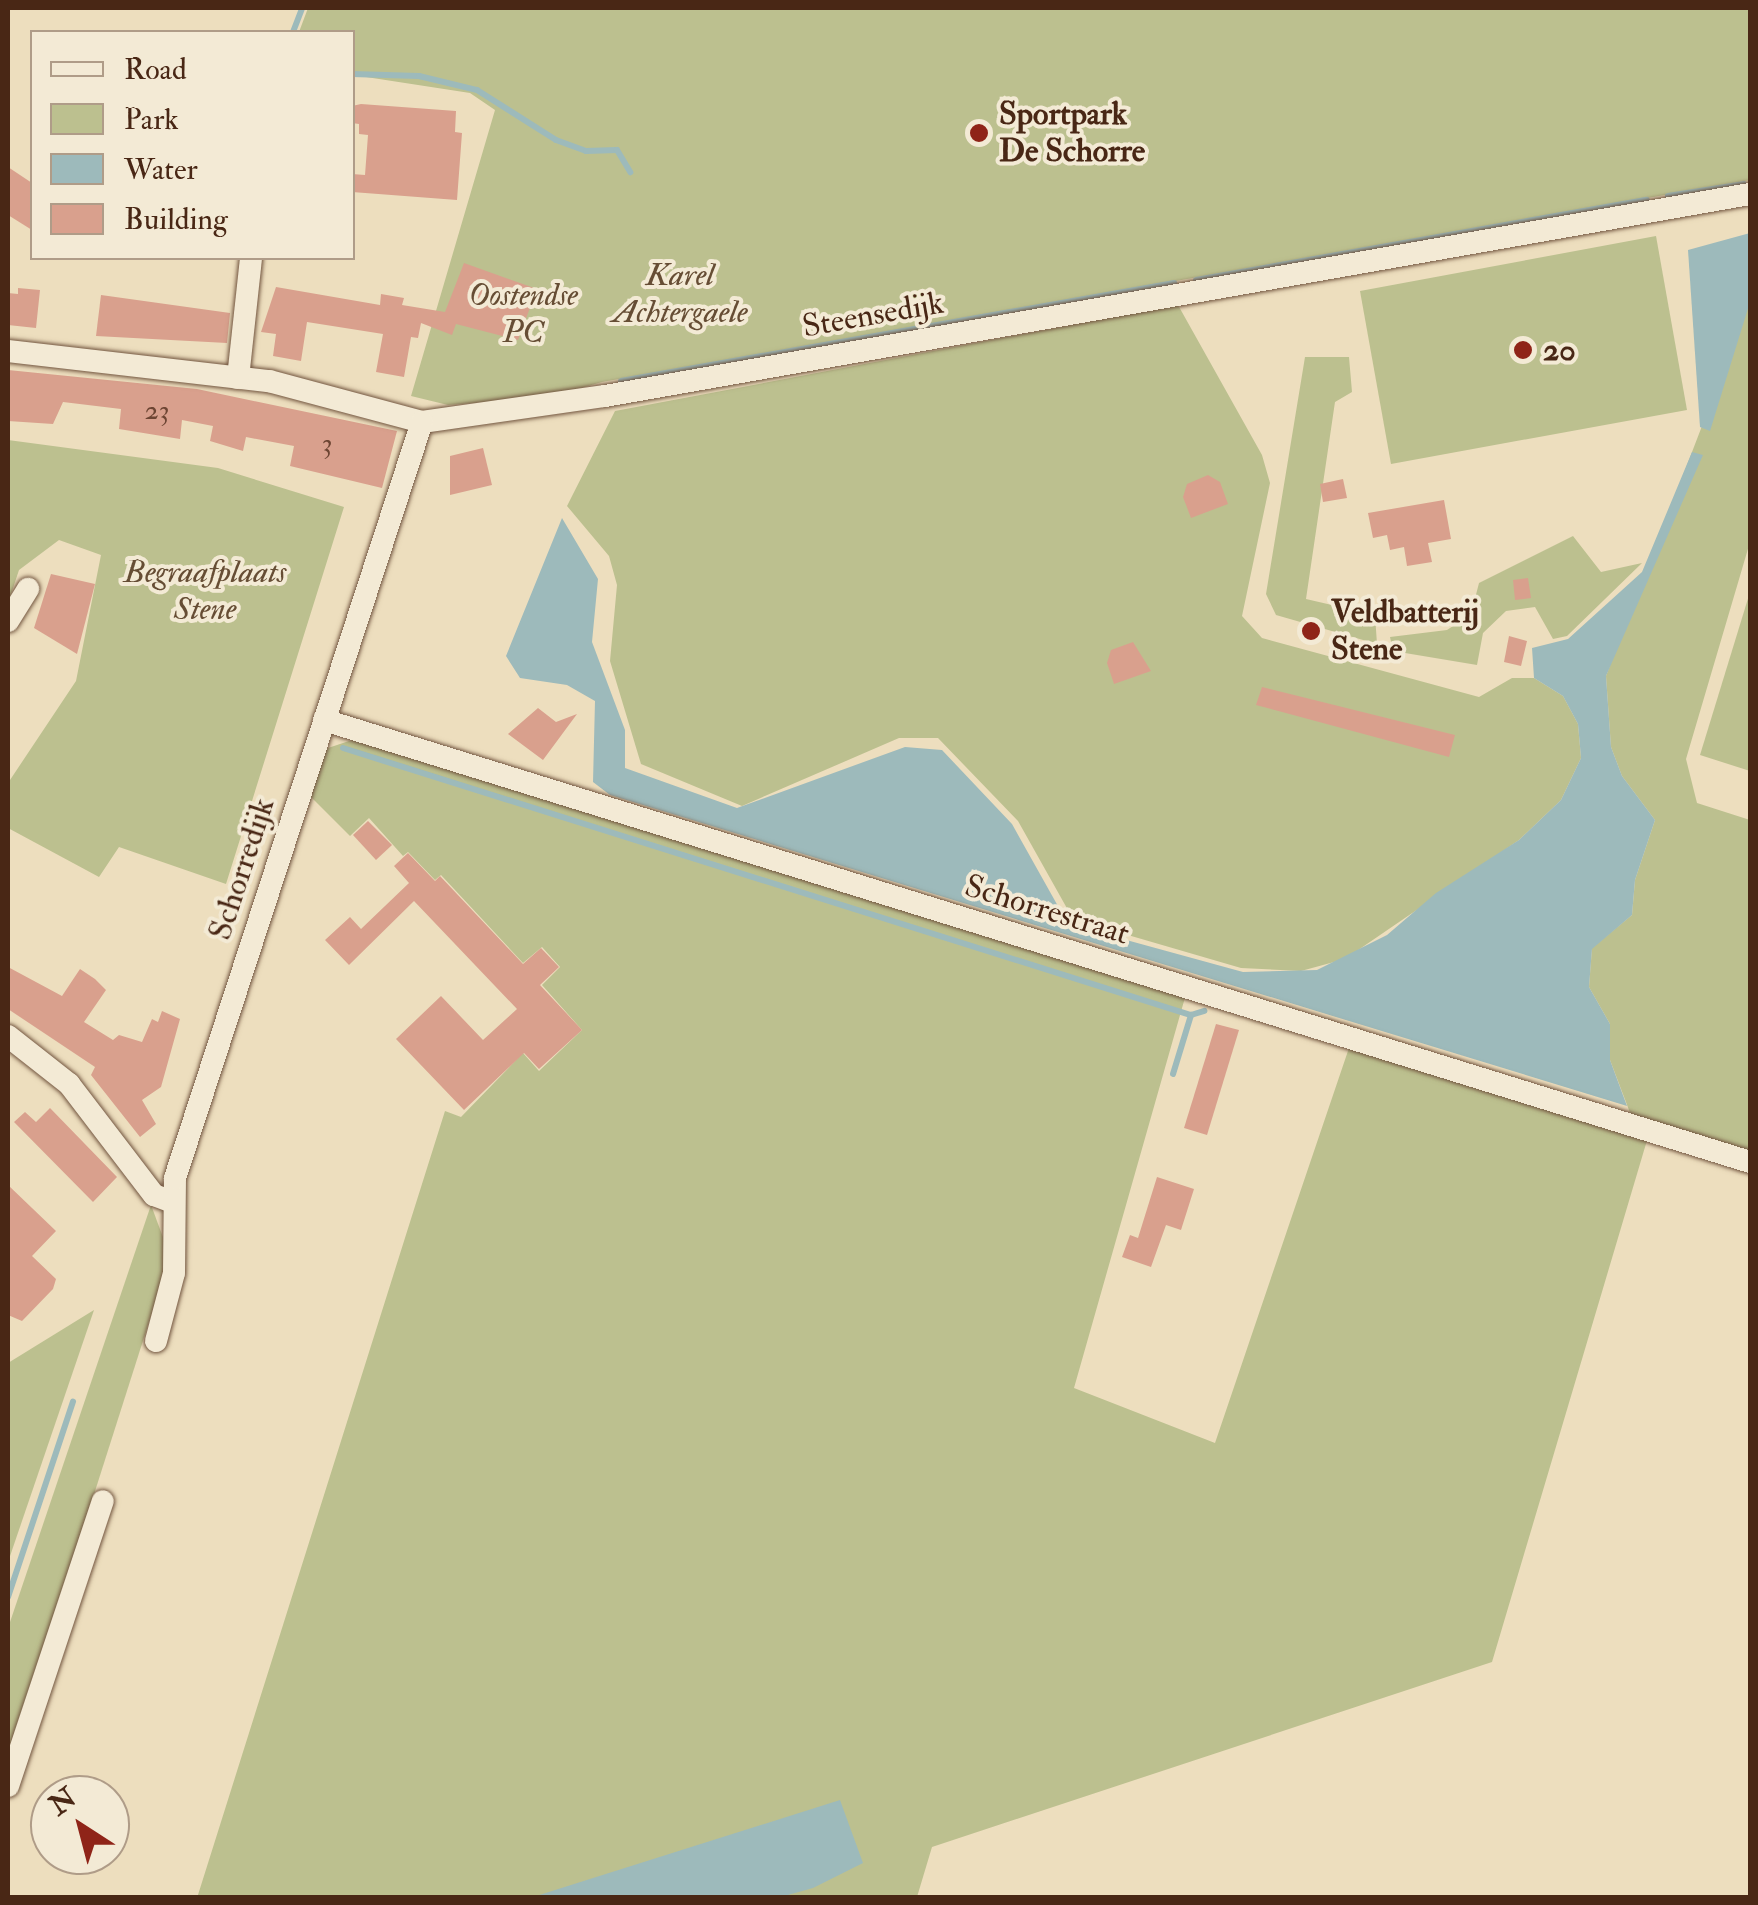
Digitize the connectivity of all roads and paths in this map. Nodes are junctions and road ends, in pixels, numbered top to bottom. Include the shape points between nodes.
1 (1750, 194) edge
2 (251, 260) edge
3 (8, 351) edge
4 (238, 378) junction
5 (422, 422) junction
6 (28, 589) dead end
7 (8, 620) edge
8 (324, 720) junction
9 (8, 1036) edge
10 (1750, 1162) edge
11 (170, 1201) junction
12 (156, 1341) dead end
13 (103, 1501) dead end
14 (8, 1786) edge

1 - 5 street, Steensedijk via 606,396
2 - 4 street
3 - 4 street, Steensedijk
4 - 5 street, Steensedijk
5 - 8 street, Schorredijk
6 - 7 street
8 - 10 street, Schorrestraat
8 - 11 street, Schorredijk
9 - 11 street via 69,1084 154,1195
11 - 12 street, Schorredijk via 174,1273
13 - 14 street

